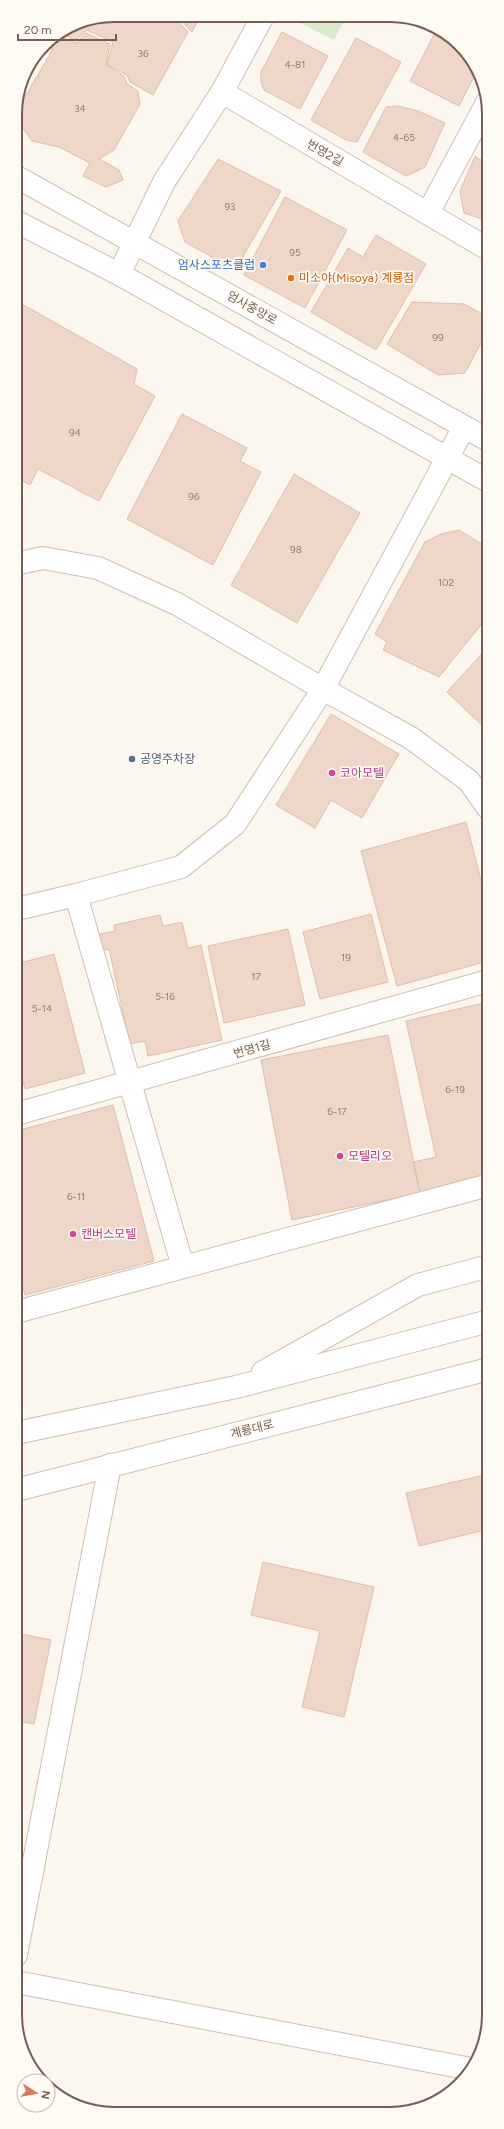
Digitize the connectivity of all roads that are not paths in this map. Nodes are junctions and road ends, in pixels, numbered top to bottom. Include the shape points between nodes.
1 (260, 22) edge
2 (222, 92) junction
3 (482, 113) edge
4 (22, 180) edge
5 (428, 213) junction
6 (22, 225) edge
7 (134, 242) junction
8 (482, 244) edge
9 (118, 274) junction
10 (464, 427) junction
11 (482, 437) edge
12 (447, 458) junction
13 (482, 478) edge
14 (22, 562) edge
15 (323, 689) junction
16 (482, 799) edge
17 (76, 895) junction
18 (22, 908) edge
19 (482, 983) edge
20 (130, 1083) junction
21 (22, 1112) edge
22 (482, 1187) edge
23 (183, 1267) junction
24 (482, 1268) edge
25 (22, 1310) edge
26 (482, 1324) edge
27 (482, 1371) edge
28 (236, 1387) junction
29 (22, 1432) edge
30 (110, 1465) junction
31 (22, 1488) edge
32 (22, 1924) edge
33 (22, 1983) edge
34 (465, 2068) edge

1 - 2 street
2 - 5 street, 번영2길
2 - 7 street via 164,182
3 - 5 street
4 - 7 street, 엄사중앙로
5 - 8 street, 번영2길
6 - 9 street
7 - 9 street
7 - 10 street, 엄사중앙로
9 - 12 street
10 - 11 street, 엄사중앙로
10 - 12 street
12 - 13 street
12 - 15 street
14 - 15 street via 43,558 98,568 177,604
15 - 16 street via 411,738 469,781
15 - 17 street via 235,824 181,866
17 - 18 street
17 - 20 street
19 - 20 street, 번영1길
20 - 21 street, 번영1길
20 - 23 street
22 - 23 street
23 - 25 street
24 - 28 street via 418,1285
26 - 28 street
27 - 30 street, 계룡대로
28 - 29 street
30 - 31 street, 계룡대로
30 - 32 street
33 - 34 street

